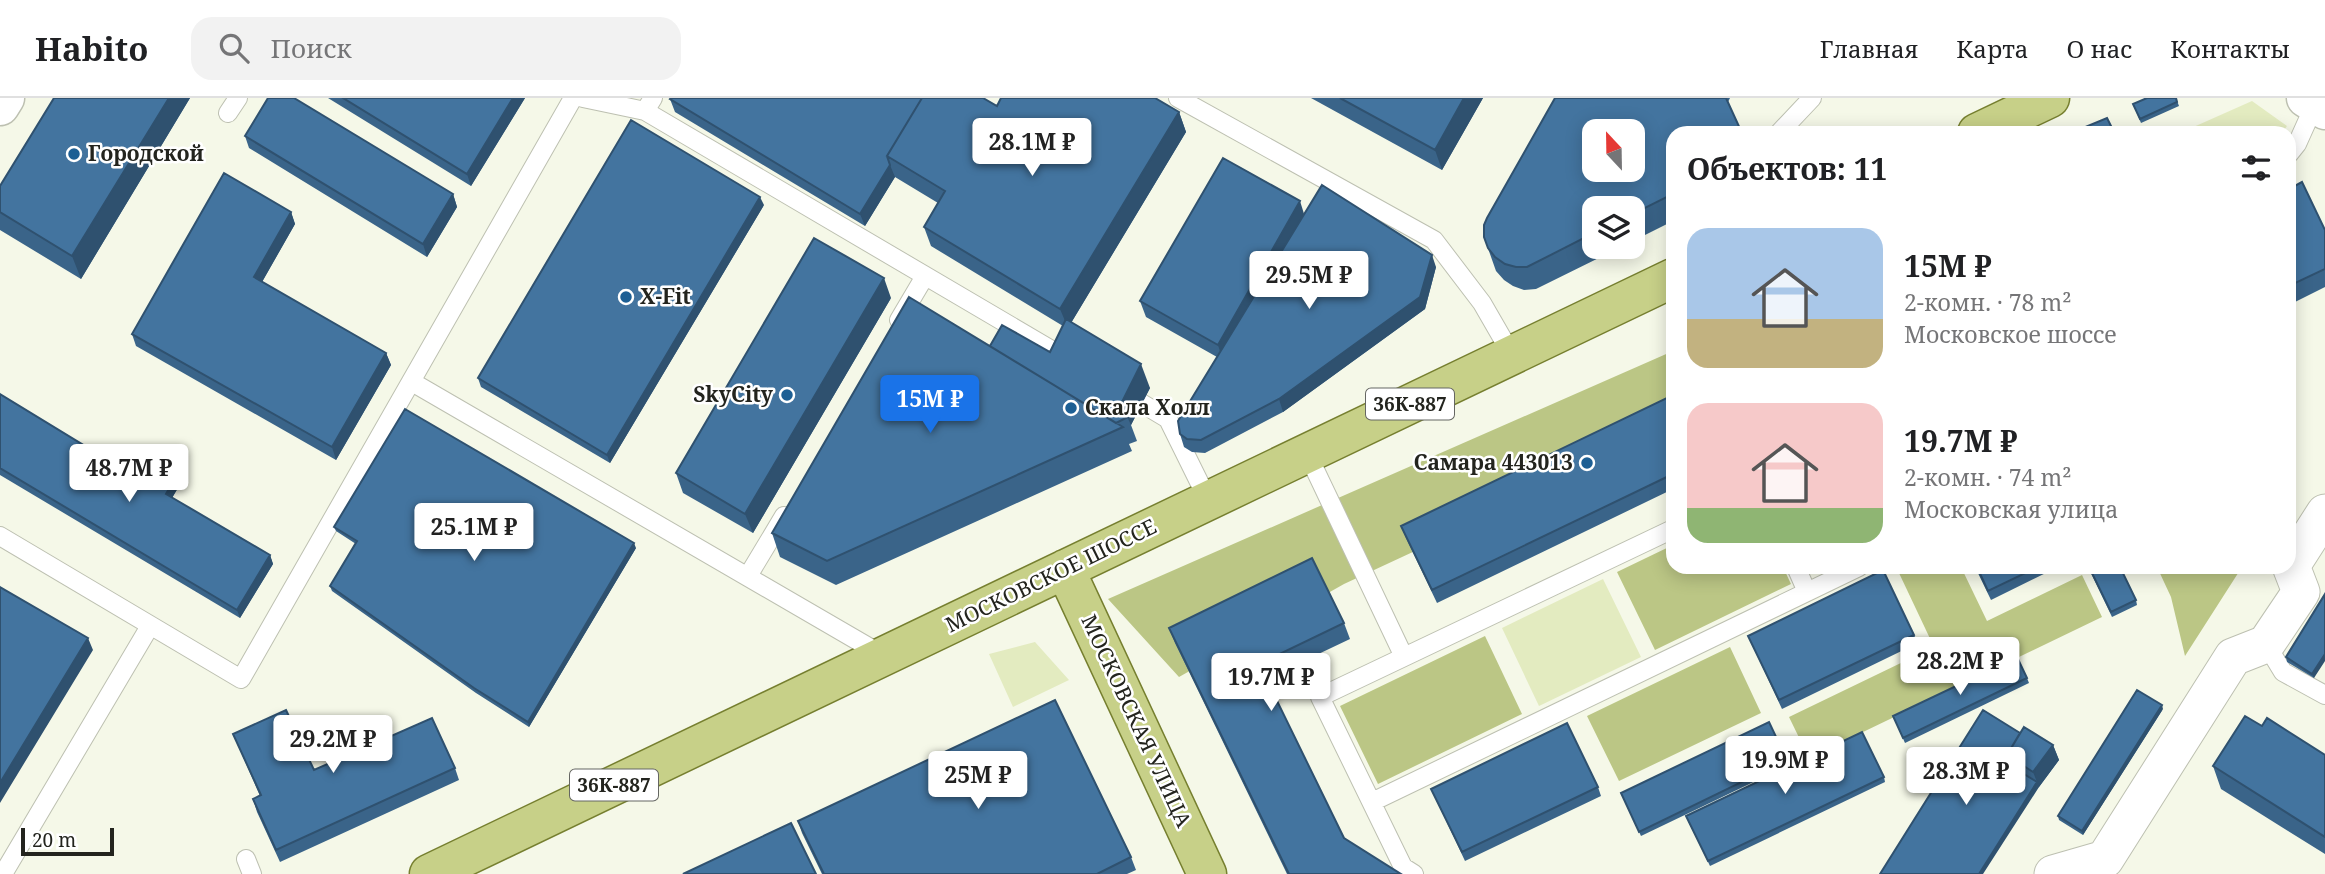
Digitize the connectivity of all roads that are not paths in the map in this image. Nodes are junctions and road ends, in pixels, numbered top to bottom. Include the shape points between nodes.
1 (5, 98) edge
2 (573, 98) edge
3 (583, 98) edge
4 (1178, 98) edge
5 (1812, 98) edge
6 (2050, 98) edge
7 (649, 104) edge
8 (2315, 104) edge
9 (0, 106) edge
10 (1786, 126) edge
11 (1992, 126) edge
12 (2296, 145) edge
13 (925, 276) junction
14 (1666, 281) edge
15 (889, 336) edge
16 (1512, 355) junction
17 (1087, 371) edge
18 (412, 382) junction
19 (1110, 385) edge
20 (1307, 453) junction
21 (1208, 500) junction
22 (790, 504) edge
23 (2325, 513) edge
24 (1666, 532) edge
25 (0, 536) edge
26 (2296, 558) edge
27 (1065, 569) junction
28 (1799, 574) edge
29 (1844, 574) edge
30 (2294, 574) edge
31 (748, 576) junction
32 (1807, 592) junction
33 (150, 626) junction
34 (2266, 644) junction
35 (884, 656) junction
36 (1404, 657) junction
37 (2325, 695) edge
38 (1372, 802) junction
39 (3, 874) edge
40 (429, 874) edge
41 (1207, 874) edge
42 (1414, 874) edge
43 (2053, 874) edge

1 - 9 main road
2 - 18 lane
3 - 7 lane
4 - 16 lane via 1434,240 1482,303
5 - 10 lane
6 - 11 main road
7 - 13 lane
8 - 12 lane
13 - 15 lane
13 - 17 lane
14 - 16 main road, МОСКОВСКОЕ ШОССЕ / 36К-887
16 - 20 main road, МОСКОВСКОЕ ШОССЕ / 36К-887
18 - 31 lane
18 - 33 lane via 241,679
19 - 21 lane via 1168,419
20 - 21 main road, МОСКОВСКОЕ ШОССЕ / 36К-887
20 - 36 lane
21 - 27 main road, МОСКОВСКОЕ ШОССЕ / 36К-887
22 - 31 lane
23 - 26 street
24 - 36 lane
25 - 33 lane
27 - 35 main road, МОСКОВСКОЕ ШОССЕ / 36К-887
27 - 41 main road, МОСКОВСКАЯ УЛИЦА
28 - 32 lane
29 - 32 lane
30 - 34 street via 2301,592
31 - 35 lane
32 - 38 lane
33 - 39 lane
34 - 37 lane via 2283,672
34 - 43 street via 2233,657 2105,859
35 - 40 main road, МОСКОВСКОЕ ШОССЕ / 36К-887
36 - 38 lane via 1321,697
38 - 42 lane via 1403,867

